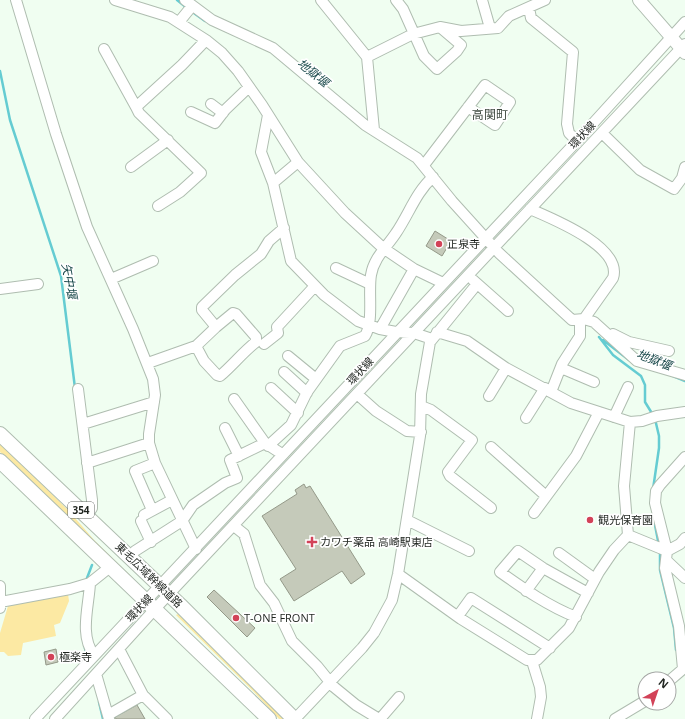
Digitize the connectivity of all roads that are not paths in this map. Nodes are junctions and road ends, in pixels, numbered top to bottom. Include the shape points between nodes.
1 (16, 0) edge
2 (116, 0) edge
3 (322, 0) edge
4 (396, 0) edge
5 (482, 0) edge
6 (545, 0) edge
7 (639, 0) edge
8 (190, 2) edge
9 (529, 8) junction
10 (179, 22) junction
11 (685, 22) edge
12 (440, 27) junction
13 (490, 28) junction
14 (413, 34) junction
15 (672, 38) junction
16 (206, 40) junction
17 (684, 48) edge
18 (104, 49) dead end
19 (367, 56) junction
20 (249, 87) junction
21 (211, 104) dead end
22 (136, 107) junction
23 (468, 107) dead end
24 (191, 112) dead end
25 (223, 113) junction
26 (268, 115) junction
27 (374, 130) junction
28 (602, 133) junction
29 (168, 140) junction
30 (577, 141) junction
31 (298, 162) junction
32 (424, 165) junction
33 (131, 167) dead end
34 (685, 167) edge
35 (433, 177) junction
36 (273, 183) junction
37 (158, 206) dead end
38 (530, 209) junction
39 (284, 228) junction
40 (485, 237) junction
41 (494, 247) junction
42 (383, 248) junction
43 (153, 261) dead end
44 (336, 268) dead end
45 (414, 269) junction
46 (468, 276) junction
47 (110, 279) junction
48 (443, 283) junction
49 (38, 284) dead end
50 (370, 284) junction
51 (477, 284) junction
52 (314, 287) junction
53 (0, 289) edge
54 (508, 311) dead end
55 (582, 319) junction
56 (368, 324) junction
57 (216, 328) junction
58 (380, 328) junction
59 (604, 330) junction
60 (396, 332) junction
61 (414, 333) junction
62 (434, 336) junction
63 (264, 344) dead end
64 (196, 346) junction
65 (669, 352) dead end
66 (288, 356) dead end
67 (148, 363) junction
68 (506, 368) junction
69 (561, 368) junction
70 (284, 372) dead end
71 (685, 375) edge
72 (316, 379) junction
73 (594, 382) dead end
74 (628, 387) dead end
75 (271, 388) dead end
76 (78, 389) dead end
77 (548, 390) junction
78 (307, 393) junction
79 (356, 394) junction
80 (489, 396) dead end
81 (234, 399) dead end
82 (154, 402) junction
83 (421, 406) junction
84 (599, 412) junction
85 (685, 412) edge
86 (298, 413) junction
87 (614, 417) junction
88 (526, 418) dead end
89 (630, 422) junction
90 (83, 424) junction
91 (225, 428) dead end
92 (421, 432) junction
93 (0, 434) edge
94 (149, 443) junction
95 (267, 445) junction
96 (491, 447) dead end
97 (282, 454) junction
98 (239, 456) junction
99 (685, 457) edge
100 (0, 461) edge
101 (87, 463) junction
102 (155, 464) junction
103 (237, 478) junction
104 (248, 490) junction
105 (546, 496) junction
106 (172, 500) junction
107 (491, 508) dead end
108 (534, 513) dead end
109 (146, 515) junction
110 (87, 516) junction
111 (407, 520) junction
112 (182, 521) junction
113 (234, 526) junction
114 (628, 535) junction
115 (685, 538) edge
116 (151, 542) junction
117 (196, 549) junction
118 (469, 551) dead end
119 (559, 553) dead end
120 (666, 556) junction
121 (130, 557) junction
122 (110, 567) junction
123 (543, 568) junction
124 (398, 574) junction
125 (685, 578) edge
126 (595, 579) junction
127 (90, 583) junction
128 (0, 586) edge
129 (164, 591) junction
130 (526, 591) junction
131 (588, 593) junction
132 (0, 603) edge
133 (150, 606) junction
134 (458, 616) junction
135 (576, 617) junction
136 (550, 648) junction
137 (683, 648) edge
138 (119, 649) junction
139 (94, 655) junction
140 (532, 661) junction
141 (96, 674) junction
142 (677, 674) edge
143 (330, 683) junction
144 (143, 695) junction
145 (399, 697) dead end
146 (637, 706) edge
147 (108, 717) edge
148 (35, 719) edge
149 (55, 719) edge
150 (167, 719) edge
151 (269, 719) edge
152 (294, 719) edge
153 (379, 719) edge
154 (537, 719) edge
155 (615, 719) edge

1 - 47 street via 87,227
2 - 10 street
3 - 19 street
4 - 14 street
5 - 13 street
6 - 9 street
7 - 15 main road
8 - 10 street
8 - 27 street via 212,20 273,48
9 - 13 street via 509,16 498,28
9 - 30 street via 531,18 574,52 567,124 569,133
10 - 16 street
11 - 15 street, 環状線
12 - 13 street via 461,30
12 - 14 street
12 - 14 street via 461,45 437,69 424,56
14 - 19 street
15 - 17 main road
15 - 30 street, 環状線
16 - 20 street via 227,58
16 - 22 street
17 - 28 street, 環状線
18 - 22 street
19 - 27 street
20 - 25 street
20 - 26 street
21 - 25 street
22 - 29 street via 139,113
23 - 32 street
24 - 25 street via 215,123
26 - 31 street
26 - 36 street via 261,152
27 - 32 street via 409,152
28 - 34 street via 640,170 674,189 682,178
28 - 38 street, 環状線
29 - 33 street
29 - 37 street via 201,172 180,192
30 - 40 street, 環状線
31 - 36 street
31 - 42 street via 345,213
32 - 35 street
35 - 40 street
35 - 42 street via 423,186 397,232
36 - 39 street
38 - 41 street, 環状線
38 - 55 street via 595,242 611,259 615,271 613,278
39 - 52 street via 291,261
39 - 57 street via 269,241 261,254 202,307
40 - 41 street
40 - 48 street, 環状線
41 - 46 street, 環状線
41 - 55 street via 572,320
42 - 45 street
42 - 50 street via 371,274
43 - 47 street
44 - 50 street
45 - 48 street
45 - 58 street
46 - 51 street
46 - 61 street, 環状線
47 - 67 street
48 - 60 street, 環状線
49 - 53 street
50 - 56 street
51 - 54 street
51 - 62 street
52 - 56 street via 358,321
52 - 63 street via 277,327 278,333
55 - 59 street via 594,322
55 - 69 street via 580,336
56 - 58 street
56 - 72 street via 365,336 340,346
57 - 64 street
57 - 64 street via 233,313 236,314 256,337 256,342 220,376 204,361
58 - 60 street
59 - 65 street via 629,342
59 - 71 street via 638,361
60 - 61 street
60 - 97 street, 環状線
61 - 62 street
61 - 79 street, 環状線
62 - 68 street via 466,342
62 - 83 street via 422,382
64 - 67 street
66 - 72 street
67 - 82 street via 153,379
68 - 77 street
68 - 80 street
69 - 73 street
69 - 77 street
70 - 78 street
72 - 78 street
74 - 87 street
75 - 86 street
76 - 90 street
77 - 84 street via 571,403
77 - 88 street
78 - 86 street
79 - 92 street via 376,411 407,431
79 - 113 street, 環状線
81 - 95 street
82 - 90 street
82 - 94 street
83 - 92 street
83 - 107 street via 431,410 472,440 448,472
84 - 87 street
84 - 105 street via 576,456
85 - 89 street via 657,416 642,422
86 - 95 street via 278,439
87 - 89 street
89 - 114 street via 624,486
90 - 101 street
91 - 98 street
92 - 111 street
93 - 110 highway, 東毛広域幹線道路 / 354
94 - 101 street
94 - 102 street
95 - 97 street
95 - 98 street
96 - 105 street
97 - 104 street, 環状線
98 - 103 street via 230,460
99 - 120 street via 656,491 655,503
100 - 122 highway, 東毛広域幹線道路 / 354
101 - 110 street via 92,500 92,508
102 - 106 street
102 - 109 street via 135,471
103 - 104 street
103 - 112 street via 225,483 193,505
104 - 117 street, 環状線
105 - 108 street
106 - 109 street
106 - 112 street
109 - 116 street
110 - 121 highway, 東毛広域幹線道路 / 354
111 - 118 street
111 - 124 street
112 - 116 street
112 - 117 street
113 - 129 street, 環状線
113 - 143 street via 244,534 260,584 274,603 292,640
114 - 120 street
114 - 126 street via 614,550
115 - 120 street
116 - 121 street
117 - 129 street, 環状線
119 - 126 street
120 - 125 street
120 - 137 street via 665,568
121 - 129 highway, 東毛広域幹線道路 / 354
122 - 127 street
122 - 133 highway, 東毛広域幹線道路 / 354
123 - 130 street
123 - 130 street via 518,551 500,572
123 - 131 street
124 - 134 street
124 - 143 street via 392,600 374,633
126 - 131 street
127 - 132 street
127 - 139 street via 86,628 88,644
128 - 132 street
129 - 133 street, 環状線
129 - 152 highway, 東毛広域幹線道路 / 354
130 - 135 street
131 - 135 street
133 - 138 street, 環状線
133 - 139 street, 環状線
133 - 151 highway, 東毛広域幹線道路 / 354
134 - 136 street via 470,598
134 - 140 street
135 - 136 street
136 - 140 street via 537,660
137 - 142 street via 683,669
138 - 141 street, 環状線
138 - 144 street
139 - 148 street, 環状線
140 - 154 street via 541,697
141 - 147 street
141 - 149 street, 環状線
143 - 152 street
143 - 153 street via 356,705
144 - 147 street
144 - 150 street
145 - 153 street
146 - 155 street

